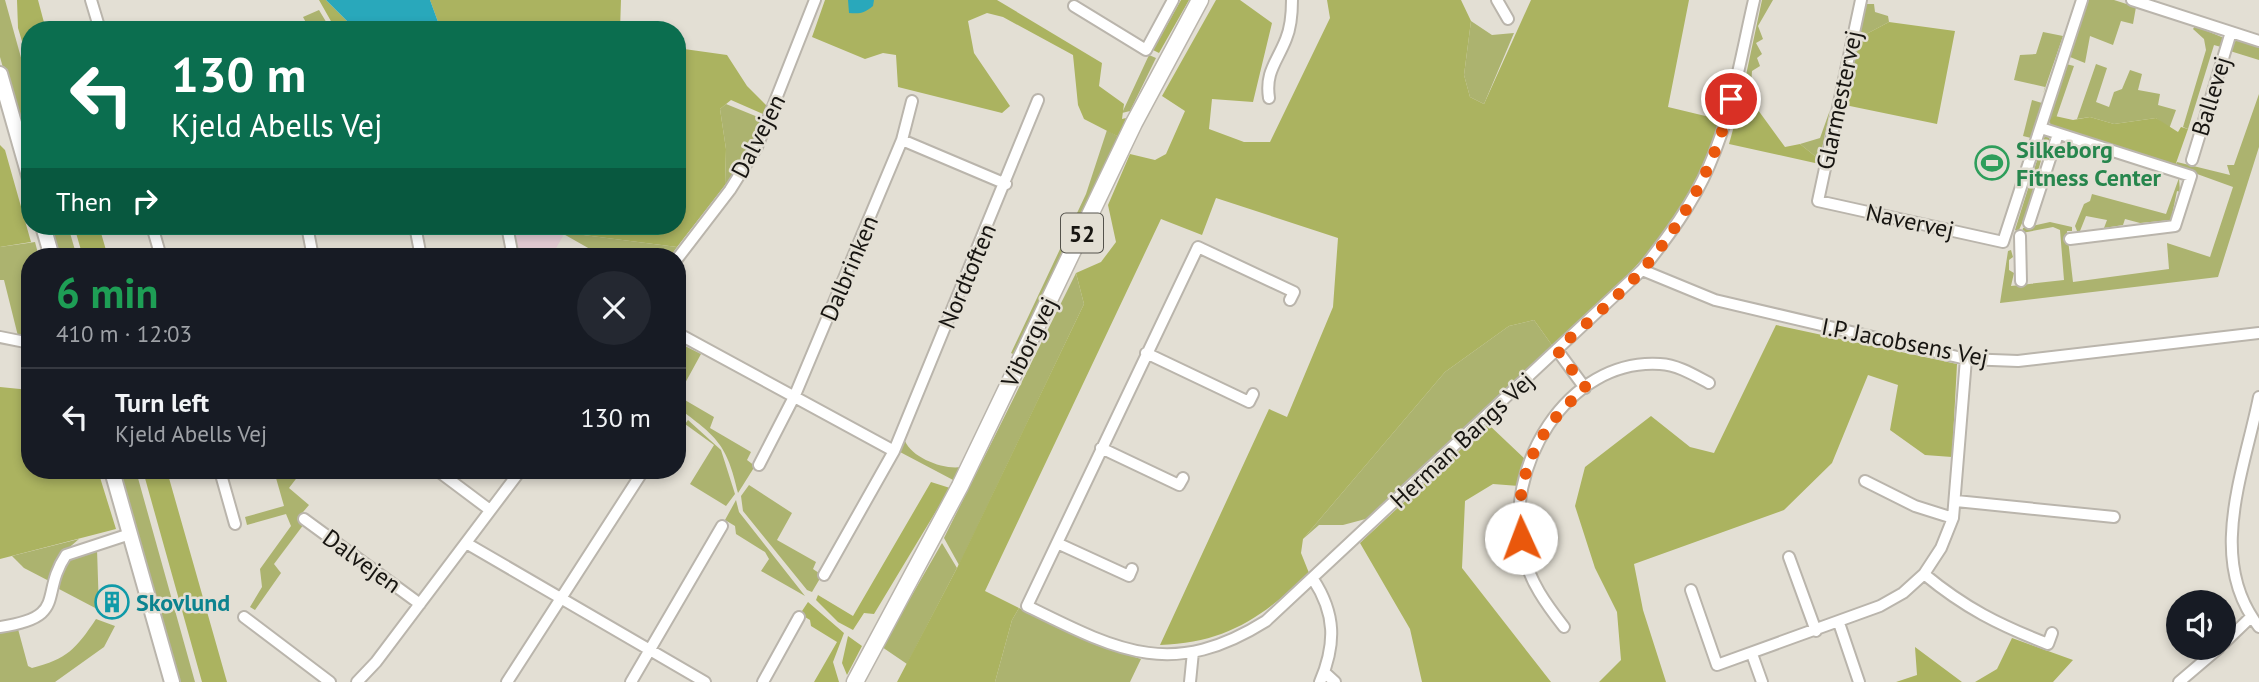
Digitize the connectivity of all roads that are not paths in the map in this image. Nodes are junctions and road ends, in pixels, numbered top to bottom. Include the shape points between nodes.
1 (91, 0) edge
2 (816, 0) edge
3 (1172, 0) edge
4 (1200, 0) edge
5 (1292, 0) edge
6 (1497, 0) edge
7 (1754, 0) edge
8 (1861, 0) edge
9 (2082, 0) edge
10 (2132, 0) edge
11 (1074, 6) dead end
12 (1507, 19) dead end
13 (97, 21) edge
14 (2231, 32) junction
15 (2259, 41) edge
16 (0, 74) edge
17 (1269, 98) dead end
18 (1038, 100) dead end
19 (912, 101) dead end
20 (2041, 128) junction
21 (2058, 134) junction
22 (902, 141) junction
23 (21, 148) edge
24 (2192, 160) dead end
25 (1006, 184) junction
26 (1818, 201) joint
27 (2029, 223) dead end
28 (2020, 236) dead end
29 (2070, 239) dead end
30 (2003, 242) junction
31 (685, 248) edge
32 (2018, 248) junction
33 (1642, 270) junction
34 (2021, 281) dead end
35 (1290, 300) dead end
36 (2259, 333) edge
37 (0, 337) edge
38 (686, 338) edge
39 (21, 341) edge
40 (1557, 350) junction
41 (1146, 353) junction
42 (1966, 359) junction
43 (1709, 383) dead end
44 (1586, 388) junction
45 (1253, 394) dead end
46 (795, 395) junction
47 (2259, 397) edge
48 (2255, 440) edge
49 (1101, 448) junction
50 (894, 451) junction
51 (760, 466) dead end
52 (1183, 478) dead end
53 (114, 479) edge
54 (222, 479) edge
55 (449, 479) edge
56 (514, 479) edge
57 (638, 479) edge
58 (1865, 481) dead end
59 (1956, 501) junction
60 (490, 510) junction
61 (2114, 517) dead end
62 (1953, 518) junction
63 (304, 519) dead end
64 (235, 524) dead end
65 (722, 526) dead end
66 (130, 534) junction
67 (467, 543) junction
68 (1057, 543) junction
69 (1789, 557) dead end
70 (1132, 569) dead end
71 (1924, 574) junction
72 (824, 575) dead end
73 (1313, 579) junction
74 (1691, 590) dead end
75 (561, 598) junction
76 (420, 604) junction
77 (244, 617) dead end
78 (799, 617) dead end
79 (2251, 617) junction
80 (1839, 623) junction
81 (0, 627) edge
82 (1564, 627) dead end
83 (2259, 627) edge
84 (1816, 631) junction
85 (2236, 631) edge
86 (2052, 633) dead end
87 (649, 650) junction
88 (1193, 652) junction
89 (1752, 654) junction
90 (2205, 660) edge
91 (1322, 677) edge
92 (172, 682) edge
93 (330, 682) edge
94 (358, 682) edge
95 (508, 682) edge
96 (631, 682) edge
97 (705, 682) edge
98 (763, 682) edge
99 (855, 682) edge
100 (1190, 682) edge
101 (1335, 682) edge
102 (1762, 682) edge
103 (1859, 682) edge
104 (2179, 682) edge

1 - 13 street
2 - 31 street, Dalvejen via 757,147
3 - 11 street via 1146,50
4 - 99 main road, Viborgvej / 52 via 1139,113 960,486
5 - 17 street via 1286,40 1269,68
6 - 12 street
7 - 33 street, Herman Bangs Vej via 1727,116 1709,166
8 - 26 street, Glarmestervej
9 - 20 street
10 - 14 street, Ballevej
14 - 15 street, Ballevej
14 - 24 street, Ballevej
16 - 23 street
18 - 25 street, Nordtoften
19 - 22 street, Dalbrinken
20 - 21 street
20 - 30 street
21 - 27 street
21 - 29 street via 2191,176 2175,226
22 - 25 street
22 - 46 street, Dalbrinken
25 - 50 street, Nordtoften
26 - 30 street, Navervej
28 - 32 street
30 - 32 street, Navervej
32 - 34 street
33 - 40 street, Herman Bangs Vej
33 - 42 street, I.P. Jacobsens Vej via 1715,300
35 - 41 street, Herman Bangs Vej via 1294,292 1198,247
36 - 42 street, I.P. Jacobsens Vej via 2018,361
37 - 39 street
38 - 46 street
40 - 44 street
40 - 73 street, Herman Bangs Vej
41 - 45 street via 1249,402
41 - 49 street, Herman Bangs Vej
42 - 59 street
43 - 44 street via 1676,367 1644,364 1623,368
44 - 82 street via 1566,404 1535,447 1520,497 1523,552 1531,577
46 - 50 street
46 - 51 street, Dalbrinken
47 - 48 street
48 - 79 street via 2230,548 2234,579
49 - 52 street via 1179,485
49 - 68 street, Herman Bangs Vej
50 - 72 street, Nordtoften
53 - 66 street
54 - 64 street
55 - 60 street
56 - 60 street, Dalvejen
57 - 75 street
58 - 62 street via 1914,506
59 - 61 street
59 - 62 street
60 - 67 street, Dalvejen
62 - 71 street
63 - 76 street, Dalvejen
65 - 87 street
66 - 81 street via 66,555 45,610 27,621
66 - 92 street
67 - 75 street
67 - 76 street, Dalvejen
68 - 70 street via 1129,576
68 - 88 street, Herman Bangs Vej via 1027,606 1115,647 1142,653
69 - 84 street
71 - 80 street via 1903,593
71 - 86 street via 1996,624 2048,644
73 - 88 street, Herman Bangs Vej via 1266,621 1240,637
73 - 91 street via 1323,595 1334,634
74 - 89 street via 1717,665
75 - 87 street
75 - 95 street
76 - 94 street, Dalvejen
77 - 93 street
78 - 98 street
79 - 83 street
79 - 85 street
80 - 84 street
80 - 103 street
84 - 89 street
87 - 96 street
87 - 97 street
88 - 100 street
89 - 102 street
90 - 104 street
91 - 101 street

